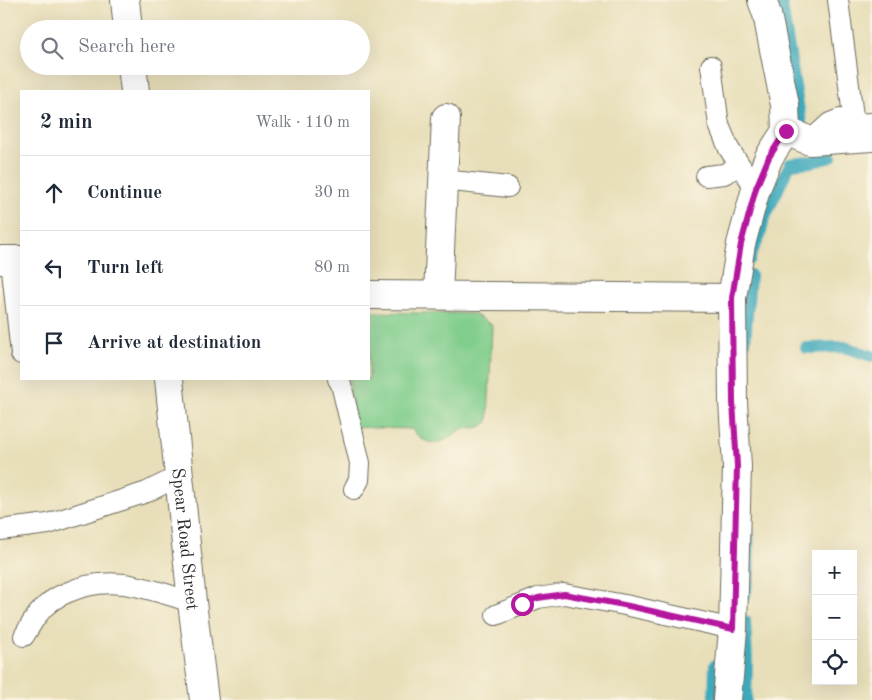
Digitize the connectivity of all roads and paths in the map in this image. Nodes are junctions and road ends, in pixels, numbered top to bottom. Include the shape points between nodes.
1 (125, 0) edge
2 (762, 0) edge
3 (838, 0) edge
4 (127, 20) edge
5 (711, 66) dead end
6 (133, 75) edge
7 (135, 90) edge
8 (446, 118) dead end
9 (866, 128) edge
10 (798, 136) junction
11 (740, 166) junction
12 (706, 176) dead end
13 (444, 180) junction
14 (508, 187) dead end
15 (756, 188) junction
16 (11, 260) edge
17 (370, 295) edge
18 (438, 295) junction
19 (732, 298) junction
20 (20, 345) edge
21 (169, 380) edge
22 (339, 380) edge
23 (179, 476) junction
24 (354, 489) dead end
25 (0, 530) edge
26 (192, 602) junction
27 (496, 615) dead end
28 (733, 629) junction
29 (24, 636) dead end
30 (204, 700) edge
31 (727, 700) edge

1 - 4 street
2 - 10 street via 785,105
3 - 9 lane
5 - 11 lane via 719,125
6 - 7 street
8 - 13 street
9 - 10 street
10 - 15 street via 769,157
11 - 12 lane via 724,174
11 - 15 lane
13 - 14 lane
13 - 18 street
15 - 19 street via 741,244
16 - 20 lane
17 - 18 street
18 - 19 street
19 - 28 street via 737,466
21 - 23 street, Spear Road Street
22 - 24 lane via 360,463 360,480
23 - 25 lane via 147,492 48,524
23 - 26 street, Spear Road Street
26 - 29 lane via 121,583 98,582 56,597 40,612
26 - 30 street, Spear Road Street
27 - 28 lane via 538,598 564,594
28 - 31 street

